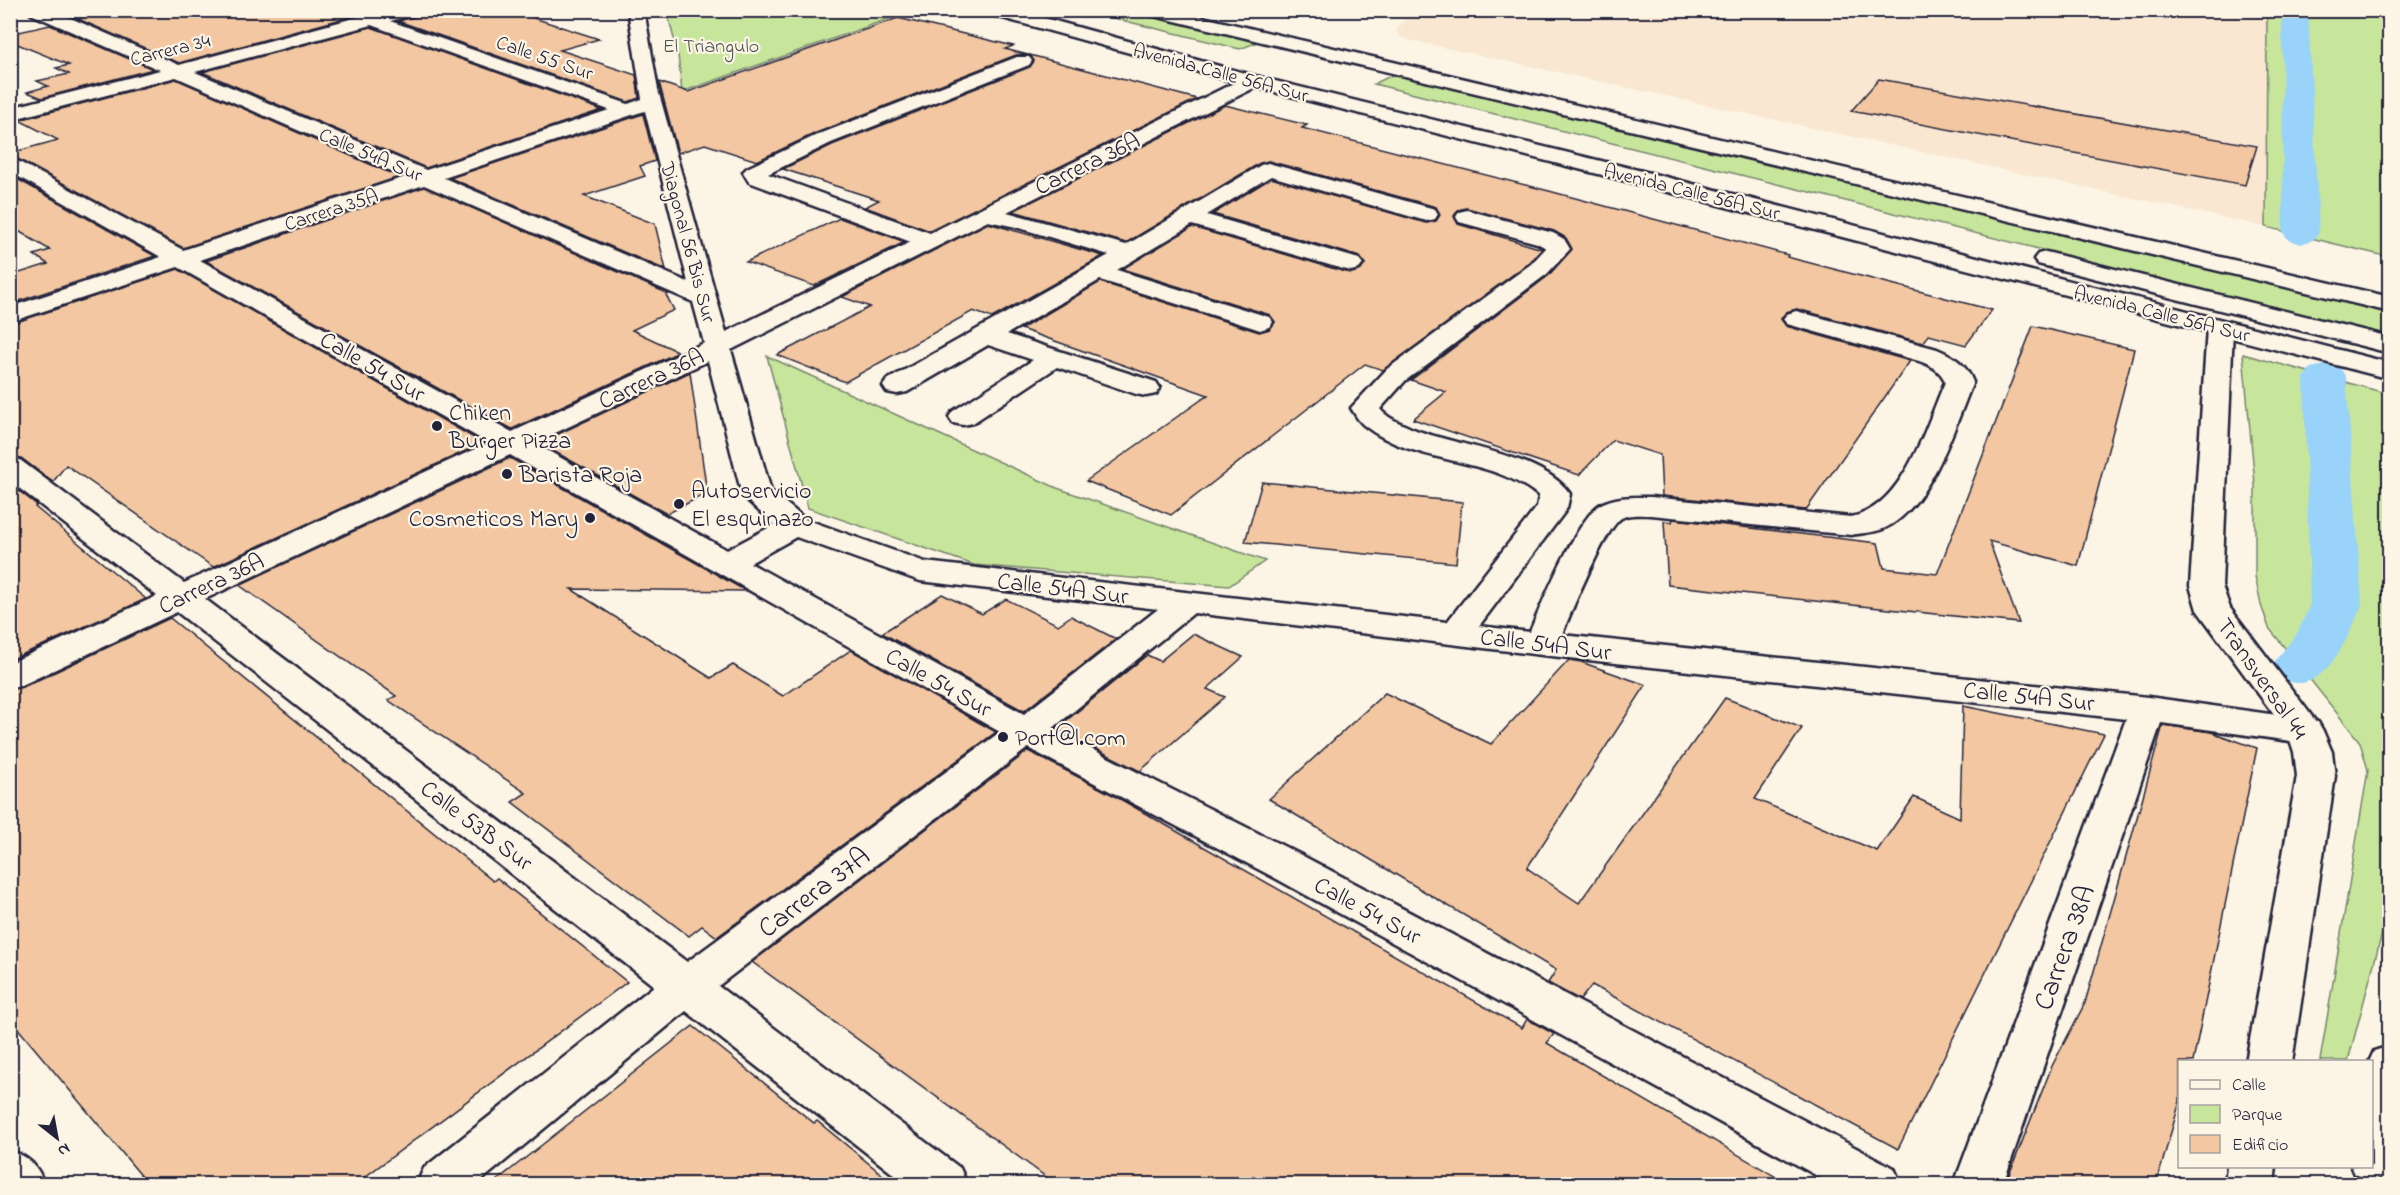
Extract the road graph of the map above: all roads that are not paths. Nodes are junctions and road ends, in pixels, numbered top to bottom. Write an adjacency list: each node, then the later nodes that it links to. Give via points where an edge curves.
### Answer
1 (37, 10): 11 (main road, Calle 54A Sur)
2 (345, 10): 9 (main road, Calle 55 Sur)
3 (411, 10): 9 (main road, Carrera 34)
4 (636, 10): 13 (main road, Diagonal 56 Bis Sur)
5 (994, 10): 12 (main road, Avenida Calle 56A Sur)
6 (1055, 10): 22 (main road, Avenida Calle 56A Sur)
7 (1150, 10): 17 (main road, Avenida Calle 56A Sur)
8 (1216, 10): 14 (main road)
9 (373, 20): 11 (main road, Carrera 34); 15 (main road, Calle 55 Sur)
10 (1023, 61): 28 (main road, via 814,142 754,172 765,180)
11 (177, 71): 16 (main road, Carrera 34); 20 (main road, Calle 54A Sur)
12 (1253, 81): 19 (main road, Avenida Calle 56A Sur); 24 (main road, Carrera 36A)
13 (652, 102): 15 (main road, Carrera 35A); 34 (main road, Diagonal 56 Bis Sur)
14 (1629, 106): 17 (main road); 21 (main road)
15 (627, 110): 20 (main road, Carrera 35A)
16 (10, 114)
17 (1768, 158): 35 (main road, Avenida Calle 56A Sur)
18 (10, 163): 31 (main road, Calle 54 Sur)
19 (1638, 177): 22 (main road); 39 (main road, Avenida Calle 56A Sur)
20 (425, 178): 31 (main road, Carrera 35A); 34 (main road, Calle 54A Sur)
21 (1952, 180)
22 (1790, 196): 23 (main road, Avenida Calle 56A Sur)
23 (1859, 213)
24 (984, 214): 28 (main road, Carrera 36A); 29 (main road)
25 (1426, 214): 26 (main road, via 1268,169)
26 (1190, 217): 29 (main road); 32 (main road)
27 (1467, 218): 54 (main road, via 1545,238 1558,249 1539,269 1396,375 1365,408 1366,414 1388,428 1423,443 1525,472 1555,494 1552,507)
28 (931, 241): 42 (main road, Carrera 36A)
29 (1129, 253): 33 (main road)
30 (2021, 253): 41 (main road, Avenida Calle 56A Sur)
31 (183, 258): 36 (main road, Carrera 35A); 48 (main road, Calle 54 Sur)
32 (1352, 264)
33 (1097, 272): 38 (main road); 40 (main road)
34 (704, 298): 42 (main road, Diagonal 56 Bis Sur)
35 (2390, 305)
36 (10, 315)
37 (1796, 319): 55 (main road, via 1928,355 1957,372 1959,382 1921,471 1906,493 1872,522 1851,526 1651,506 1618,509 1606,515 1591,538 1562,592)
38 (1260, 322)
39 (2220, 328): 44 (main road, Avenida Calle 56A Sur); 58 (main road, Transversal 44, via 2206,586 2214,610)
40 (984, 335): 43 (main road); 45 (main road)
41 (2390, 345)
42 (717, 347): 48 (main road, Carrera 36A); 50 (main road, Diagonal 56 Bis Sur, via 757,495)
43 (1053, 358): 46 (main road); 47 (main road)
44 (2390, 371)
45 (897, 386)
46 (1146, 388)
47 (963, 417)
48 (509, 443): 51 (main road, Calle 54 Sur); 52 (main road, Carrera 36A)
49 (10, 466): 52 (main road, Calle 53B Sur)
50 (794, 526): 51 (main road); 53 (main road, Calle 54A Sur, via 920,571)
51 (728, 563): 59 (main road, Calle 54 Sur)
52 (180, 598): 56 (main road, Carrera 36A); 60 (main road, Calle 53B Sur)
53 (1188, 602): 54 (main road, Calle 54A Sur); 59 (main road, Carrera 37A)
54 (1456, 633): 55 (main road, Calle 54A Sur)
55 (1542, 644): 57 (main road, Calle 54A Sur)
56 (10, 677)
57 (2148, 709): 58 (main road, Calle 54A Sur); 71 (main road, Carrera 38A)
58 (2305, 730): 61 (main road, Transversal 44, via 2316,776)
59 (1026, 731): 60 (main road, Carrera 37A); 70 (main road, Calle 54 Sur, via 1289,867)
60 (686, 986): 68 (main road, Carrera 37A); 69 (main road, Calle 53B Sur)
61 (2269, 1060)
62 (2390, 1065): 63 (main road)
63 (2373, 1154)
64 (2252, 1168): 72 (main road)
65 (2370, 1168): 73 (main road)
66 (10, 1172): 67 (main road)
67 (20, 1185)
68 (441, 1185)
69 (944, 1185)
70 (1877, 1185)
71 (1978, 1185)
72 (2249, 1185)
73 (2367, 1185)

